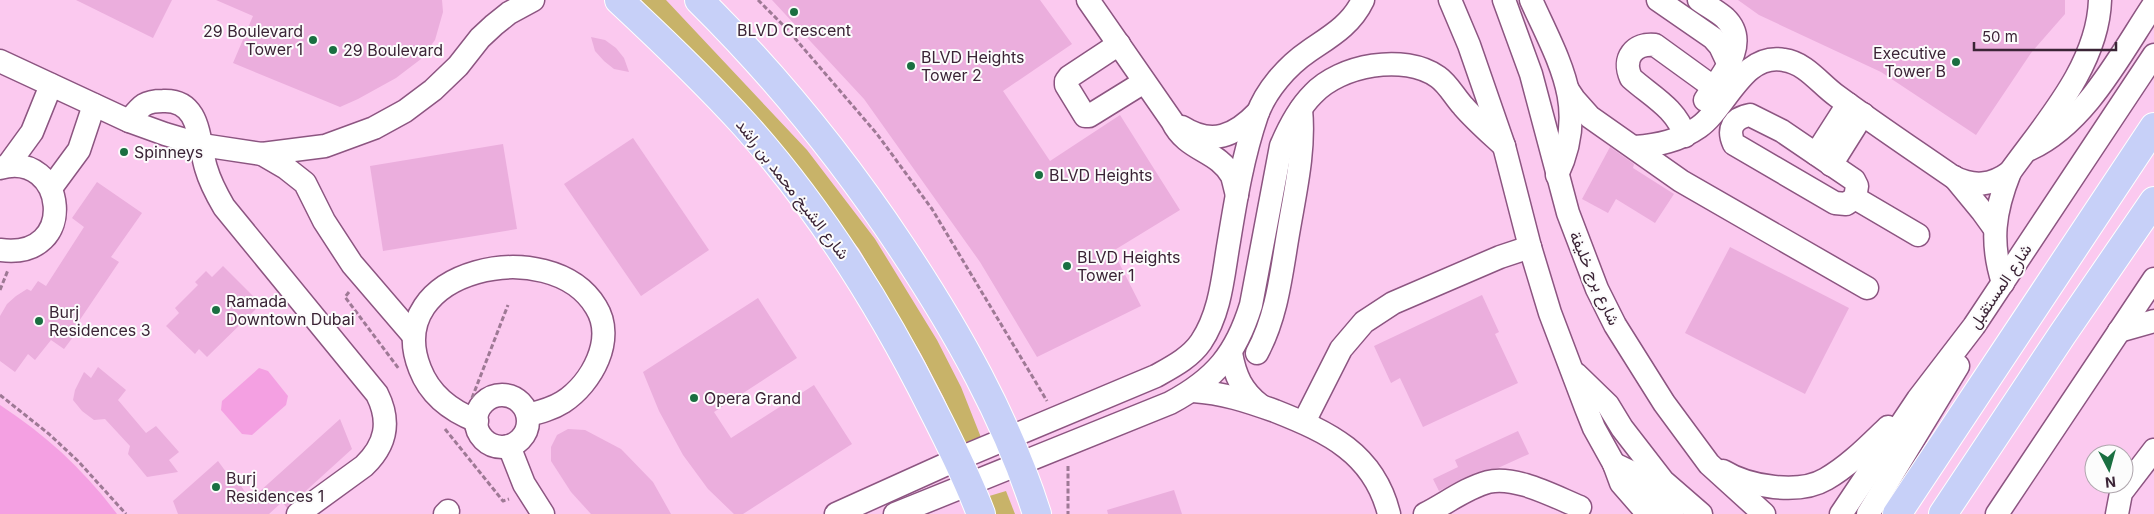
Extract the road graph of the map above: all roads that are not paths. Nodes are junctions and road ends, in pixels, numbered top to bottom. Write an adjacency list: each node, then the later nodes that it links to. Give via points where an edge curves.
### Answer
1 (498, 0): 14 (street)
2 (533, 0): 14 (street, via 509,13)
3 (619, 0): 74 (main road, شارع الشيخ محمد بن راشد, via 745,125 818,215 910,362)
4 (699, 0): 70 (main road, via 800,108 862,190 926,283)
5 (1088, 0): 15 (street)
6 (1363, 0): 26 (street, via 1348,23 1285,72)
7 (1450, 0): 35 (street)
8 (1504, 0): 43 (street, شارع برج خليفة, via 1531,74)
9 (1531, 0): 22 (street)
10 (1658, 0): 18 (street, via 1714,38)
11 (1699, 0): 18 (street, via 1724,17 1731,26 1736,46)
12 (2100, 0): 37 (street, via 2097,25 2082,67)
13 (2154, 4): 37 (street, via 2083,109 2062,129)
14 (480, 38): 34 (street, via 458,66 405,111 374,128)
15 (1118, 44): 19 (street); 19 (street, via 1066,81 1081,111 1089,116)
16 (2154, 55): 55 (street, شارع المستقبل)
17 (0, 61): 20 (street)
18 (1729, 65): 21 (street)
19 (1144, 82): 28 (street)
20 (50, 85): 23 (street); 40 (street, via 32,132)
21 (1713, 87): 31 (street); 31 (street, via 1655,45 1646,44 1631,52 1627,60 1631,78 1673,113)
22 (1568, 90): 32 (street, via 1590,117); 36 (street, via 1572,122)
23 (94, 105): 27 (street); 46 (street, via 79,150)
24 (1300, 108): 35 (street, via 1333,78 1351,70 1398,63 1437,76); 61 (street, via 1300,166 1276,300 1269,327); 62 (street, via 1281,146 1251,305)
25 (1856, 109): 31 (street, via 1797,64 1772,59 1748,70 1713,115); 39 (street); 44 (street)
26 (1258, 112): 28 (street, via 1246,125 1224,136 1199,135); 47 (street)
27 (129, 121): 33 (street); 33 (street, via 145,103 171,100 187,109 198,127)
28 (1172, 121): 47 (street, via 1185,140 1222,163 1233,178)
29 (2154, 127): 93 (main road)
30 (1782, 132): 39 (street); 41 (street, via 1774,132 1763,142 1761,156); 41 (street, via 1750,115 1741,116 1730,128 1734,144)
31 (1685, 136): 32 (street, via 1652,146)
32 (1626, 141): 36 (street, via 1606,134 1585,138); 56 (street, via 1705,197)
33 (202, 145): 38 (street); 79 (street, via 213,188 224,207 383,406 385,432 374,457)
34 (325, 146): 38 (street); 45 (street)
35 (1504, 146): 52 (street)
36 (1567, 150): 43 (street)
37 (2025, 151): 42 (street)
38 (262, 154): 45 (street)
39 (1823, 160): 48 (street, via 1854,180 1857,186)
40 (8, 162): 46 (street, via 33,170)
41 (1765, 163): 48 (street, via 1835,203 1846,204)
42 (2010, 172): 44 (street, via 1988,184 1964,182); 50 (street)
43 (1557, 175): 72 (street, شارع برج خليفة, via 1581,252 1615,325 1660,397)
44 (1953, 176): 50 (street)
45 (305, 183): 60 (street, via 324,221 352,264)
46 (51, 188): 53 (street, via 56,216 41,241 29,249)
47 (1237, 195): 70 (street, via 1220,296 1212,322 1200,344 1181,362 1156,376)
48 (1855, 198): 51 (street)
49 (2154, 201): 94 (main road)
50 (1994, 229): 55 (street)
51 (1918, 235)
52 (1530, 247): 63 (street, via 1550,313); 69 (street, via 1393,302 1364,322 1341,348)
53 (0, 250)
54 (2154, 279): 59 (street)
55 (2002, 284): 58 (street, شارع المستقبل)
56 (1867, 288)
57 (2154, 321): 59 (street)
58 (1974, 326): 65 (street, شارع المستقبل); 92 (street, via 1954,374)
59 (2119, 331): 95 (street)
60 (413, 335): 67 (street, via 422,312 437,291 473,273 505,267 521,268 550,273 574,285 594,302 600,314 604,333 600,352 590,375 574,394 552,408); 68 (street, via 417,361 427,383 444,403)
61 (1257, 353)
62 (1231, 354): 64 (street); 66 (street, via 1240,384)
63 (1574, 372): 76 (street, via 1594,428); 89 (street, via 1608,405 1663,481)
64 (1193, 391): 66 (street, via 1229,395); 75 (street)
65 (1918, 400): 72 (street, via 1848,465 1824,481 1808,485 1775,487 1742,480 1713,464); 91 (street, شارع المستقبل)
66 (1263, 407): 69 (street)
67 (528, 415): 68 (street, via 515,398 500,395 492,397); 71 (street, via 526,432)
68 (471, 419): 71 (street, via 486,442)
69 (1304, 422): 85 (street, via 1350,449 1369,469 1382,492)
70 (1009, 439): 74 (street); 75 (main road)
71 (509, 446): 80 (street, via 524,484)
72 (1701, 453): 90 (street, شارع برج خليفة, via 1719,475)
73 (2152, 453): 96 (street, via 2121,493); 97 (street, via 2134,499)
74 (958, 459): 77 (main road, شارع الشيخ محمد بن راشد); 81 (street)
75 (1020, 464): 77 (street); 84 (main road)
76 (1614, 464): 87 (street, via 1621,483); 88 (street, via 1637,475)
77 (970, 484): 82 (street); 83 (main road, شارع الشيخ محمد بن راشد)
78 (1580, 507): 86 (street, via 1522,484 1499,481 1476,487)
79 (298, 514)
80 (543, 514)
81 (836, 514)
82 (895, 514)
83 (981, 514)
84 (1037, 514)
85 (1389, 514)
86 (1425, 514)
87 (1648, 514)
88 (1673, 514)
89 (1702, 514)
90 (1764, 514)
91 (1841, 514)
92 (1868, 514)
93 (1897, 514)
94 (1943, 514)
95 (1997, 514)
96 (2118, 514)
97 (2133, 514)

